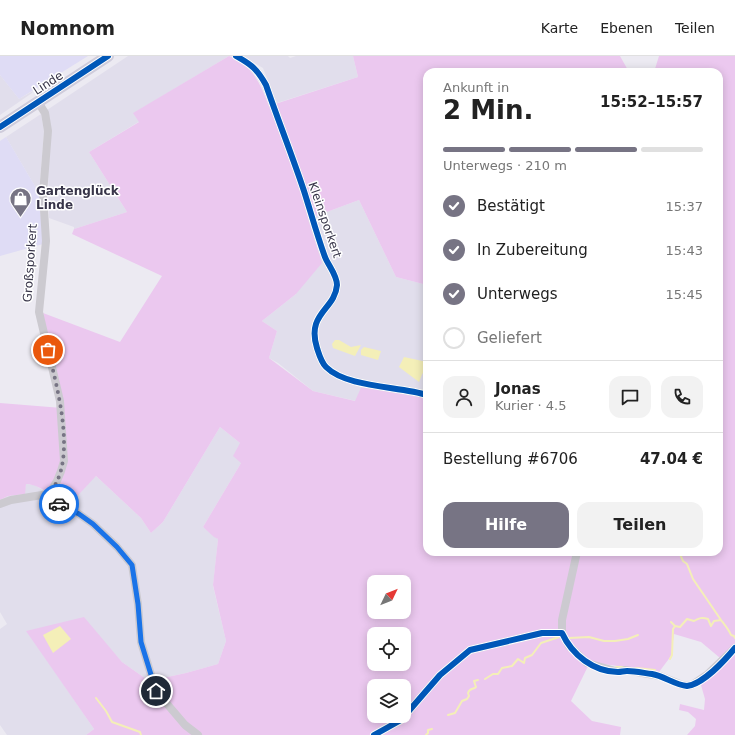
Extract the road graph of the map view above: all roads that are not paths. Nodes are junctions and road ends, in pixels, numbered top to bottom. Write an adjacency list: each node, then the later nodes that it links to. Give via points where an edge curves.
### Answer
1 (108, 56): 3 (main road, Linde)
2 (236, 56): 5 (street, Kleinsporkert, via 258,71 266,85 304,189 325,259 336,278 333,296 315,326 315,341 320,358 335,374 343,377 384,388)
3 (38, 102): 4 (main road, Linde); 6 (street, Großsporkert, via 45,113 48,131 43,194 46,240 39,312 60,401 64,440 62,470)
4 (0, 127)
5 (423, 394)
6 (48, 494): 7 (street); 11 (street, via 93,524 132,565 141,642 148,667 159,695 185,725)
7 (0, 504)
8 (576, 556): 9 (street, via 562,620)
9 (562, 633): 10 (street, via 569,646 595,667 619,672 625,670 652,674 687,686 708,674); 12 (street, via 542,633 470,650 440,676 401,720)
10 (735, 648)
11 (198, 735)
12 (374, 735)

